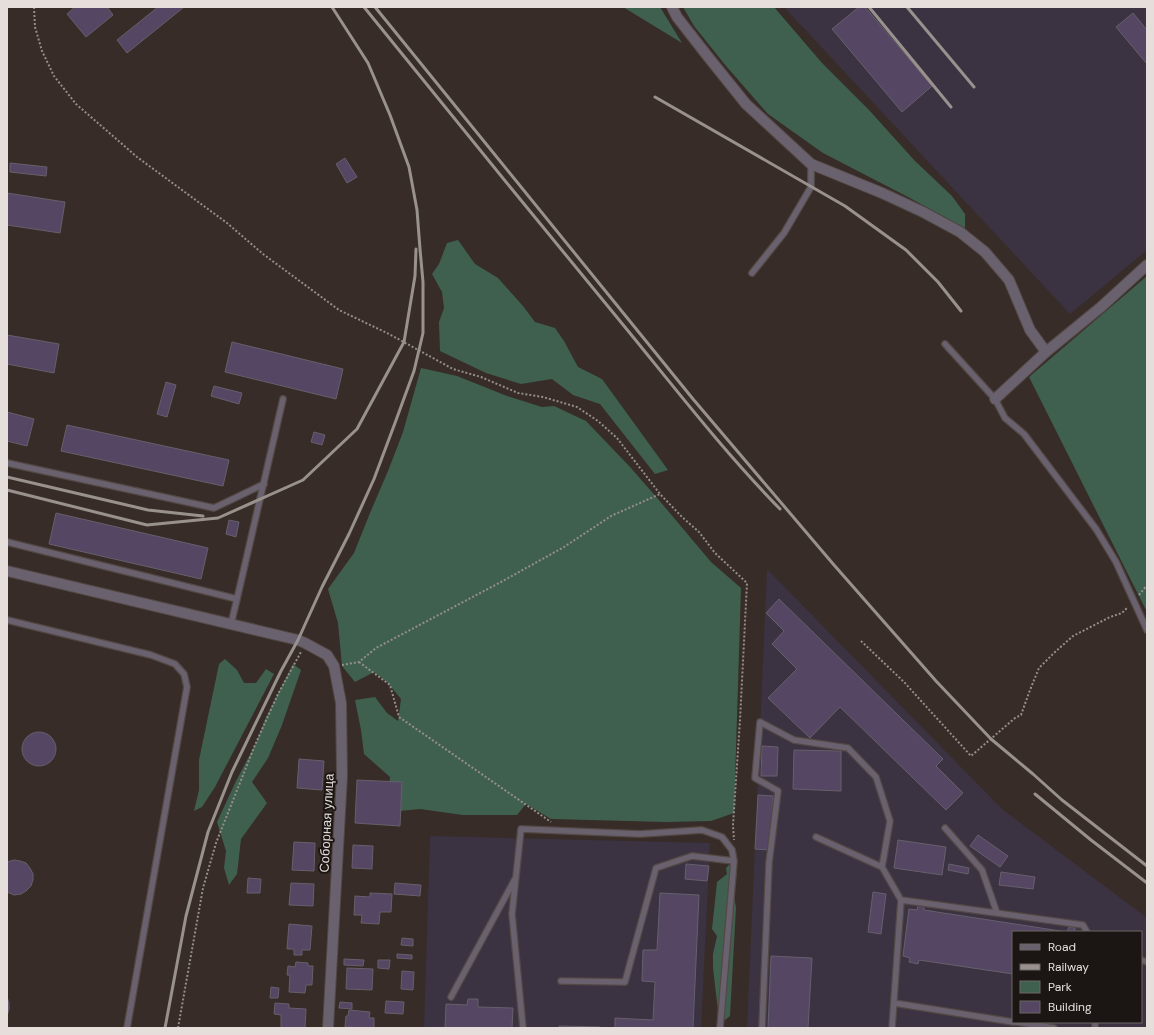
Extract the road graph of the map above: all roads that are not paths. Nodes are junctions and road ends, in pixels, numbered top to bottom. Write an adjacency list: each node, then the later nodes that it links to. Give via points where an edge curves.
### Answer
1 (672, 7): 2 (street, via 746,104)
2 (811, 164): 4 (lane, via 811,187 784,233); 6 (street, via 923,212 960,232 985,252 1009,280 1030,330)
3 (1147, 265): 6 (street)
4 (752, 272)
5 (945, 344): 8 (lane)
6 (1046, 352): 8 (street)
7 (283, 399): 10 (lane)
8 (995, 399): 16 (lane, via 1005,418 1024,434 1096,529 1116,562)
9 (7, 463): 10 (lane, via 214,508)
10 (264, 484): 13 (lane)
11 (7, 542): 13 (lane)
12 (7, 571): 15 (street)
13 (237, 599): 15 (lane)
14 (7, 620): 30 (lane, via 150,655 175,664 184,674 187,687)
15 (232, 624): 31 (street, Соборная улица, via 302,641 327,655 334,666 341,703 342,776)
16 (1147, 630)
17 (945, 828): 23 (lane, via 982,870)
18 (816, 837): 20 (lane)
19 (734, 861): 21 (lane, via 732,850 722,837 702,830 640,834 522,829); 25 (lane, via 692,856 656,868 625,982); 33 (lane)
20 (882, 867): 22 (lane); 34 (lane, via 890,821 876,777 848,748 794,740 760,722 755,778 778,791 769,863)
21 (517, 875): 26 (lane); 32 (lane, via 512,914)
22 (901, 900): 23 (lane); 27 (lane)
23 (996, 913): 24 (lane, via 1083,925)
24 (1086, 931)
25 (561, 981)
26 (451, 997)
27 (894, 1003): 28 (lane); 35 (lane)
28 (1012, 1022)
29 (1021, 1023): 36 (lane)
30 (127, 1028)
31 (328, 1028)
32 (523, 1028)
33 (720, 1028)
34 (762, 1028)
35 (892, 1028)
36 (1054, 1028)

